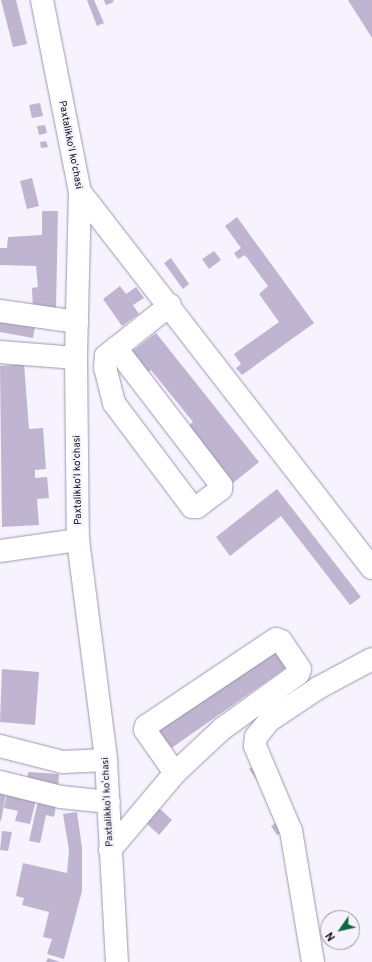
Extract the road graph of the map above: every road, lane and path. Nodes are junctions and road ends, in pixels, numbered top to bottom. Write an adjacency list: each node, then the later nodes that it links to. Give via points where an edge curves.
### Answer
1 (42, 0): 2 (street, Paxtalikkoʻl koʻchasi)
2 (80, 192): 3 (street); 5 (street, Paxtalikkoʻl koʻchasi)
3 (170, 305): 6 (street); 11 (street)
4 (0, 311): 5 (street)
5 (77, 322): 8 (street, Paxtalikkoʻl koʻchasi)
6 (116, 348): 6 (street, via 106,356 105,368 114,402 192,506 197,507 221,489 221,485)
7 (0, 352): 8 (street)
8 (76, 358): 9 (street, Paxtalikkoʻl koʻchasi)
9 (78, 540): 10 (street); 14 (street, Paxtalikkoʻl koʻchasi)
10 (0, 551)
11 (372, 568)
12 (372, 659): 20 (street, via 318,688 276,716 256,737 254,746 291,831)
13 (0, 746): 14 (street, via 63,762)
14 (106, 760): 17 (street, Paxtalikkoʻl koʻchasi)
15 (175, 773): 15 (street, via 222,729 298,674 300,669 281,641 276,638 146,726 145,730); 18 (street)
16 (0, 782): 17 (street, via 61,797)
17 (109, 802): 18 (street, Paxtalikkoʻl koʻchasi)
18 (110, 850): 19 (street, Paxtalikkoʻl koʻchasi)
19 (117, 962)
20 (313, 962)

